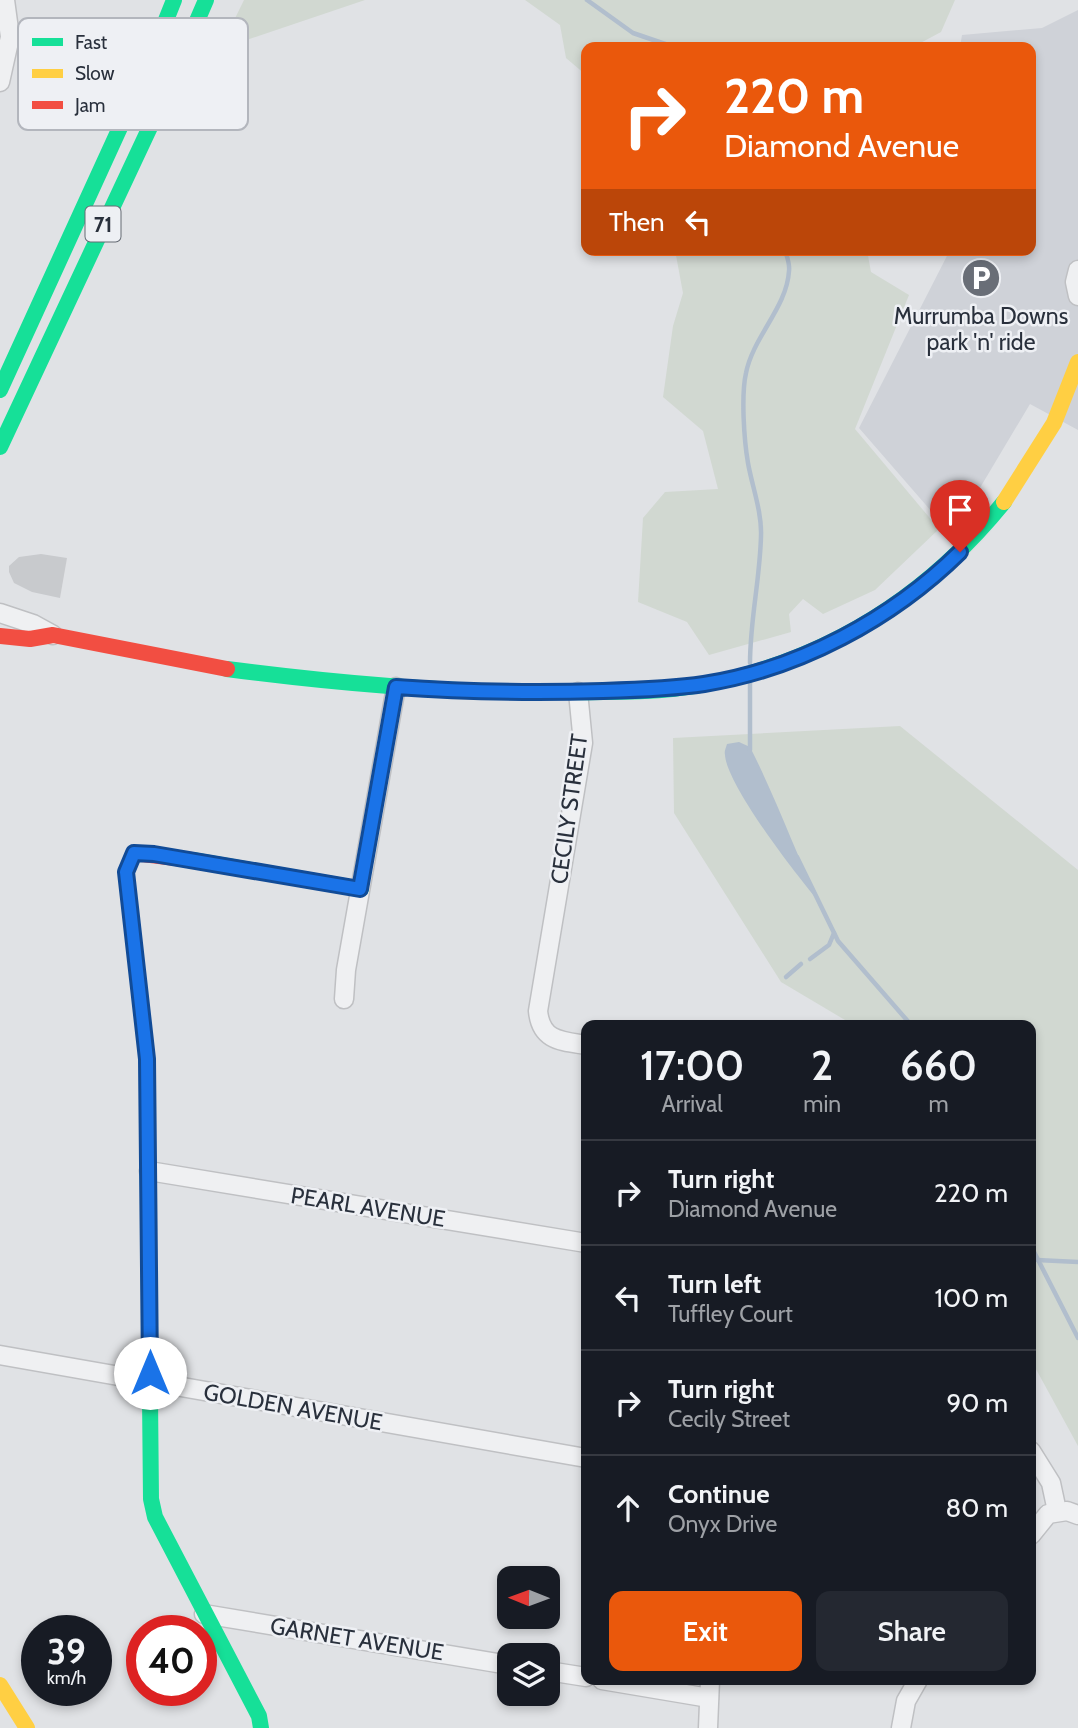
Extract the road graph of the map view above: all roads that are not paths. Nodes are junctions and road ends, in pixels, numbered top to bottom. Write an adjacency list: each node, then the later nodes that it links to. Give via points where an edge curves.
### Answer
1 (5, 0): 6 (street, via 10,37)
2 (174, 0): 4 (main road, 71)
3 (206, 0): 5 (main road, 71)
4 (167, 18)
5 (198, 18)
6 (0, 82)
7 (119, 130): 12 (main road, 71)
8 (148, 130): 13 (main road, 71)
9 (1078, 270): 10 (street)
10 (1078, 296)
11 (1078, 362): 18 (main road, via 1047,435 1009,496 941,571 892,607 809,653 762,670 665,689)
12 (0, 390)
13 (0, 447)
14 (0, 613): 15 (street)
15 (53, 635): 16 (main road, via 30,639); 17 (main road, via 194,664)
16 (0, 636)
17 (396, 687): 18 (main road); 19 (street)
18 (578, 692): 21 (street, CECILY STREET, via 583,743 538,1011 539,1021 551,1037)
19 (360, 889): 20 (street); 22 (main road, via 134,853 126,872 147,1059)
20 (344, 999)
21 (581, 1044)
22 (149, 1171): 23 (street, PEARL AVENUE); 25 (main road)
23 (581, 1242)
24 (0, 1354): 25 (street, GOLDEN AVENUE)
25 (150, 1381): 26 (street, GOLDEN AVENUE); 31 (main road, via 155,1517)
26 (581, 1457)
27 (1036, 1459): 28 (street, via 1051,1483)
28 (1057, 1511): 29 (street); 30 (street, via 1048,1514)
29 (1078, 1515)
30 (1036, 1529)
31 (204, 1614): 32 (street, GARNET AVENUE); 40 (main road, via 259,1716)
32 (497, 1663)
33 (560, 1673): 34 (street)
34 (581, 1676)
35 (0, 1685): 39 (main road)
36 (662, 1685): 38 (street)
37 (915, 1685): 42 (street, via 906,1701)
38 (710, 1689): 41 (street)
39 (27, 1728)
40 (261, 1728)
41 (708, 1728)
42 (901, 1728)

